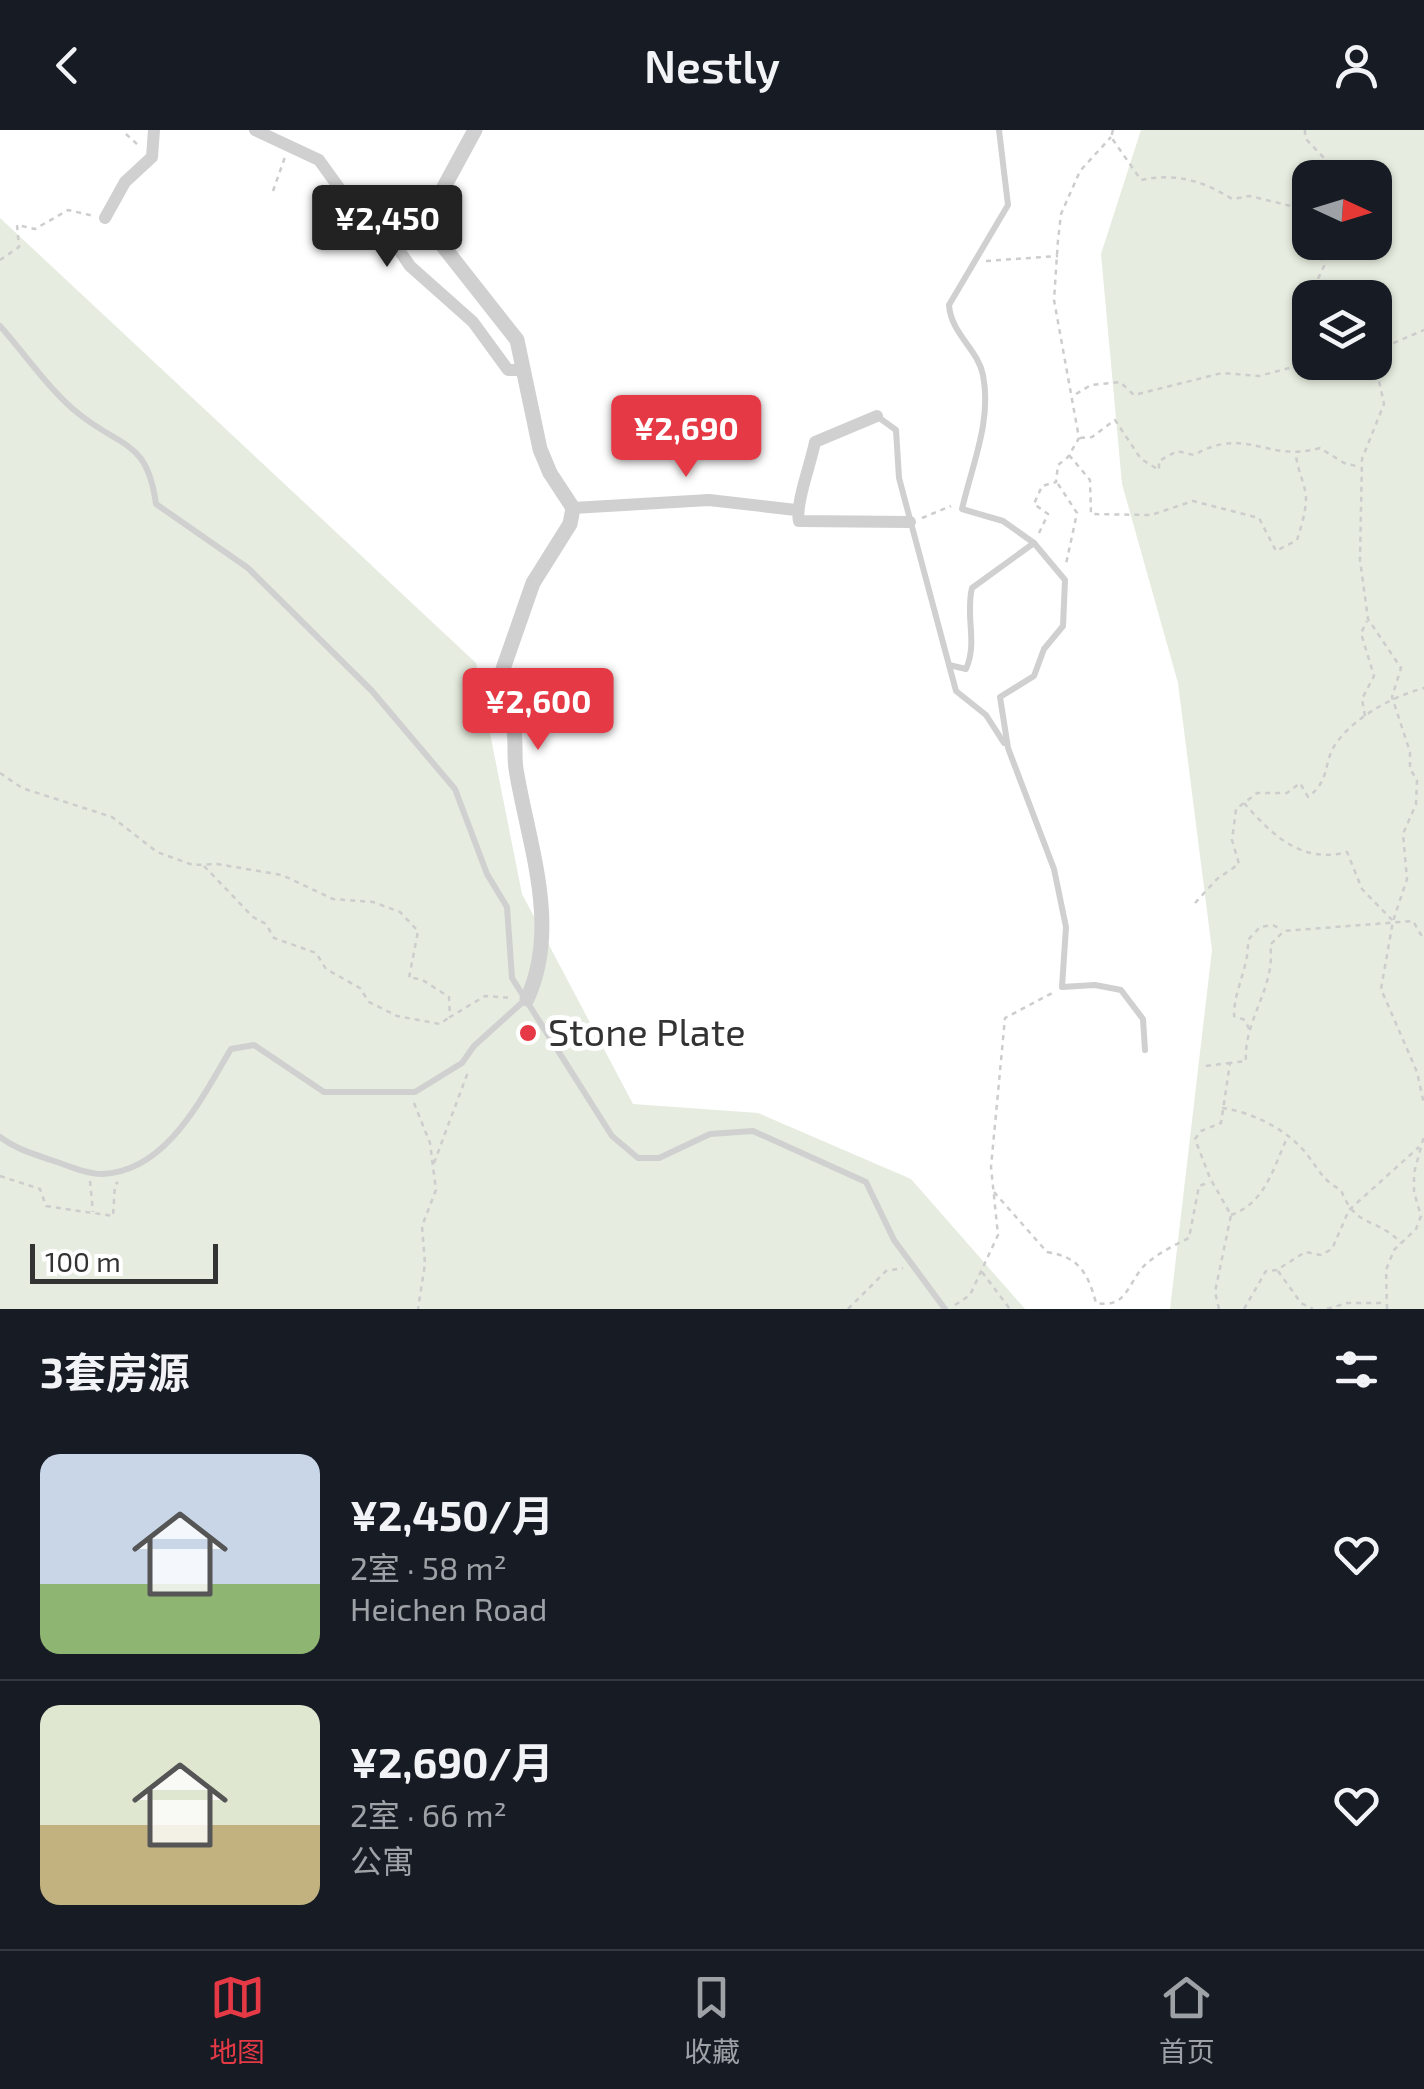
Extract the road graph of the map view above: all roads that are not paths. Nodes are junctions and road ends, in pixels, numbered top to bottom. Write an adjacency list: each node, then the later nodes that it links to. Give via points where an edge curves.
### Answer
1 (154, 130): 5 (street, via 152,157 126,182)
2 (254, 130): 7 (street, via 320,160 342,192 375,215 410,266 472,322 508,370)
3 (475, 130): 7 (street, via 438,207 443,246 503,318)
4 (999, 130): 12 (lane, via 1008,205 949,305 950,323 983,372 983,430 962,509 1003,521)
5 (106, 218)
6 (0, 326): 15 (lane, via 78,413 151,470 156,504 248,568 372,691 456,789 487,874 507,907 512,978)
7 (524, 370): 9 (street, via 540,449)
8 (877, 416): 10 (street, via 814,442); 11 (lane, via 896,430)
9 (573, 508): 10 (street, via 709,500); 15 (street, via 533,582 503,669 540,903 538,975)
10 (796, 510): 11 (street, via 799,522)
11 (910, 522): 13 (lane)
12 (1034, 543): 13 (lane, via 972,588 967,610 974,650 966,669); 14 (lane, via 1065,580 1063,626 1034,676 1000,696)
13 (949, 665): 14 (lane, via 956,691 986,714)
14 (1008, 748): 16 (lane, via 1054,869 1066,927 1062,987 1122,990 1142,1019)
15 (527, 998): 17 (lane, via 462,1063 415,1092 324,1092 254,1045 230,1049 184,1126 136,1168 84,1171); 18 (lane, via 612,1136 638,1158 659,1158 710,1134 752,1132 866,1182 894,1240)
16 (1146, 1050)
17 (0, 1137)
18 (948, 1309)

